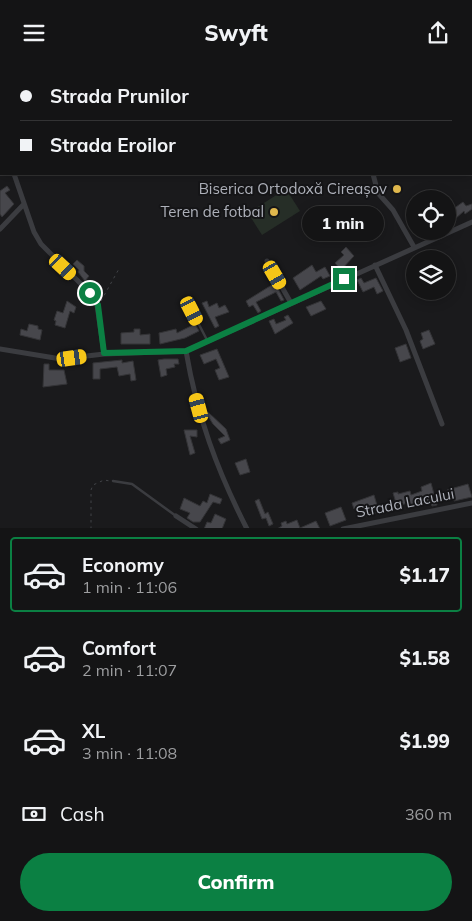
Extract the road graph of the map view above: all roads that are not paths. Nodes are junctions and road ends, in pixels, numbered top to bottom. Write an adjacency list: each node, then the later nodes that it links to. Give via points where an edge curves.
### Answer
1 (14, 175): 3 (street)
2 (373, 175): 6 (street, via 378,193 393,210)
3 (24, 204): 5 (street); 14 (street, via 41,244 98,305)
4 (472, 222): 6 (street)
5 (0, 229)
6 (414, 247): 8 (street)
7 (267, 261): 9 (street)
8 (375, 265): 9 (street); 15 (street, via 406,330)
9 (291, 303): 11 (street)
10 (192, 311): 11 (lane)
11 (208, 342): 13 (street)
12 (0, 349): 14 (street, via 61,359)
13 (186, 351): 14 (street); 20 (street, via 213,457)
14 (104, 353)
15 (442, 424)
16 (113, 481): 18 (lane, via 132,484)
17 (472, 503): 21 (street, Strada Lacului)
18 (176, 516): 19 (street)
19 (188, 527)
20 (247, 528)
21 (348, 528)

